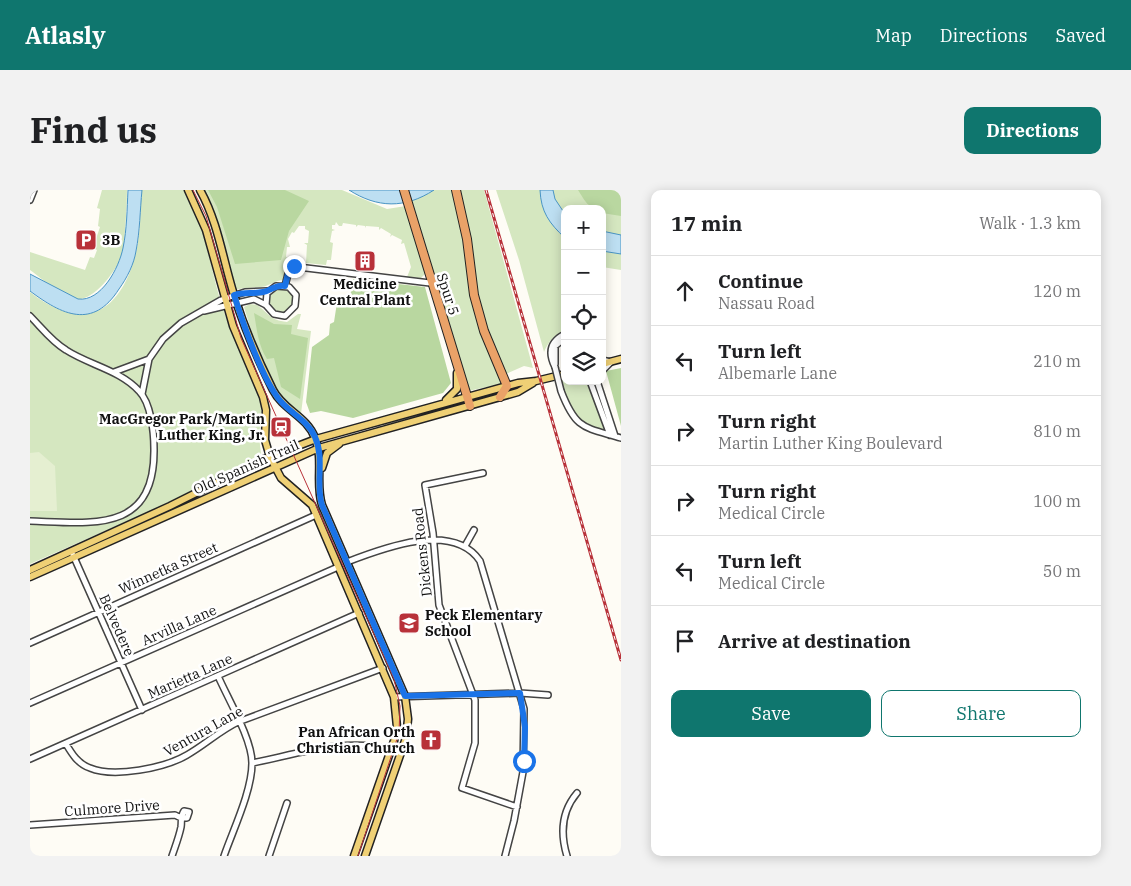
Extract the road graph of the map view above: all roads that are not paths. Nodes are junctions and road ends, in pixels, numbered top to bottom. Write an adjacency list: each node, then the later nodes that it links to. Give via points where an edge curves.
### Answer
1 (34, 190): 6 (street)
2 (188, 190): 11 (main road, via 206,230)
3 (200, 190): 10 (main road, via 212,216)
4 (404, 190): 7 (highway, Spur 5 / Spur 5)
5 (457, 194): 32 (highway, Spur 5 / Spur 5, via 474,295 484,332)
6 (30, 200)
7 (430, 280): 8 (street, via 290,266); 24 (highway, Spur 5 / Spur 5)
8 (285, 286): 9 (street, via 276,286); 13 (street, via 296,295 291,312 277,316)
9 (268, 291): 10 (street); 13 (street)
10 (234, 295): 11 (street); 12 (main road)
11 (224, 298): 14 (main road); 15 (street)
12 (237, 303): 13 (street, via 257,299); 14 (street); 40 (main road, via 276,397 304,421)
13 (266, 305)
14 (226, 307): 15 (street); 43 (main road, via 263,397 265,440)
15 (201, 312): 20 (street, via 172,330)
16 (30, 316): 27 (street, via 67,351)
17 (561, 337): 25 (street, via 554,341 550,350)
18 (562, 340): 25 (street, via 554,351)
19 (621, 359): 22 (main road)
20 (149, 360): 27 (street); 33 (street)
21 (606, 361): 22 (street)
22 (611, 362): 23 (main road); 26 (street)
23 (606, 363)
24 (457, 366): 34 (highway, Spur 5 / Spur 5); 37 (main road, via 458,386 454,395)
25 (555, 367): 38 (street, bridge, via 573,419 583,426)
26 (606, 367)
27 (113, 372): 33 (street)
28 (561, 375): 29 (main road, Old Spanish Trail)
29 (536, 381): 32 (main road, Old Spanish Trail); 35 (main road, Old Spanish Trail, via 518,392)
30 (592, 385): 38 (street)
31 (599, 385): 38 (street)
32 (507, 386): 34 (main road, Old Spanish Trail); 35 (highway)
33 (142, 394): 48 (street, via 153,434 154,459 149,486 140,500 126,513 106,522)
34 (467, 396): 36 (highway, Spur 5 / Spur 5); 37 (main road, Old Spanish Trail)
35 (500, 397): 36 (main road, Old Spanish Trail)
36 (470, 406): 41 (main road, Old Spanish Trail)
37 (427, 407): 40 (main road, Old Spanish Trail)
38 (613, 436): 39 (street)
39 (621, 438)
40 (316, 439): 42 (main road); 43 (main road, Old Spanish Trail)
41 (343, 441): 42 (main road, Old Spanish Trail); 46 (main road, via 327,453)
42 (319, 448): 44 (main road, Old Spanish Trail); 46 (main road)
43 (270, 458): 44 (main road); 52 (main road, Old Spanish Trail)
44 (274, 467): 47 (main road, via 308,500); 53 (main road, Old Spanish Trail)
45 (483, 473): 50 (street, Dickens Road, via 425,485)
46 (319, 486): 54 (main road, via 322,505)
47 (316, 516): 55 (main road); 58 (street, Winnetka Street)
48 (30, 521)
49 (474, 530): 51 (street)
50 (434, 541): 51 (street); 54 (street, via 394,546); 65 (street, Dickens Road, via 439,605)
51 (465, 546): 64 (street, via 477,556 483,568)
52 (71, 550): 53 (street, Belvedere); 56 (main road, Old Spanish Trail)
53 (74, 557): 57 (main road, Old Spanish Trail); 58 (street, Belvedere)
54 (347, 562): 67 (main road)
55 (338, 566): 59 (main road); 61 (street, Arvilla Lane)
56 (30, 570)
57 (30, 577)
58 (98, 612): 60 (street, Winnetka Street); 61 (street, Belvedere)
59 (359, 613): 62 (main road); 63 (street, Marietta Lane)
60 (30, 643)
61 (120, 663): 69 (street, Arvilla Lane); 70 (street, Belvedere)
62 (383, 668): 68 (main road); 71 (street, Ventura Lane)
63 (218, 676): 70 (street, Marietta Lane); 71 (street)
64 (520, 693): 65 (street); 66 (street); 78 (street, via 525,737)
65 (473, 694): 67 (street); 78 (street, Dickens Road, via 476,712 474,743 462,788)
66 (548, 695)
67 (405, 696): 68 (street); 86 (main road, via 406,738)
68 (394, 697): 73 (main road, via 397,727)
69 (30, 703)
70 (142, 710): 72 (street, Marietta Lane)
71 (238, 722): 72 (street, Ventura Lane, via 186,756 143,769 102,771 90,768 76,759); 75 (street, via 248,743)
72 (66, 744): 74 (street, Marietta Lane)
73 (392, 750): 75 (street, via 353,744); 85 (main road)
74 (30, 759)
75 (252, 762): 83 (street, via 249,783)
76 (577, 793): 88 (street, via 567,807 563,822)
77 (287, 803): 84 (street)
78 (517, 807): 87 (street)
79 (189, 812): 80 (street, via 184,811)
80 (181, 818): 81 (street, Culmore Drive, via 175,815); 82 (street)
81 (30, 825)
82 (172, 856)
83 (224, 856)
84 (269, 856)
85 (354, 856)
86 (366, 856)
87 (505, 856)
88 (567, 856)

